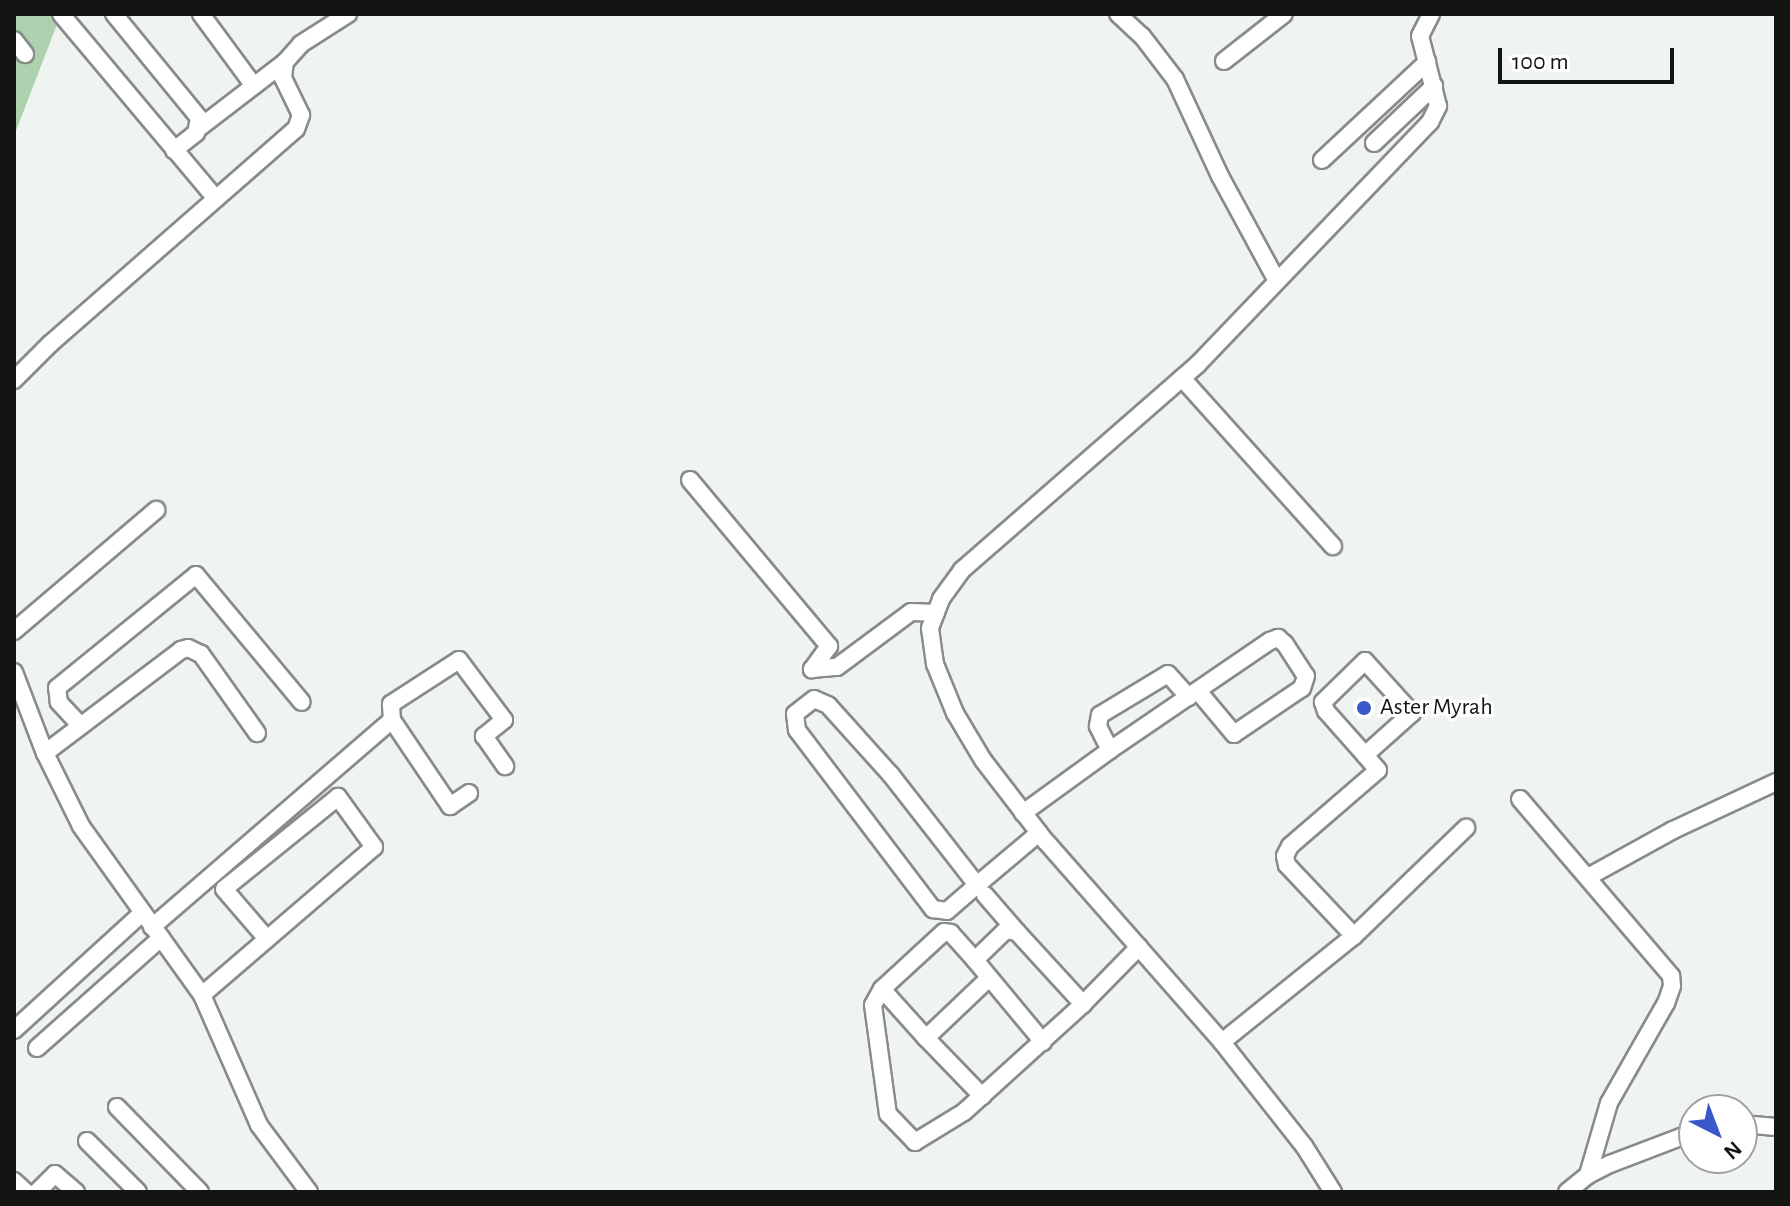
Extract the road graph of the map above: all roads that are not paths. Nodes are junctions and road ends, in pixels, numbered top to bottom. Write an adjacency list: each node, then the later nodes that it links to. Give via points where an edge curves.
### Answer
1 (114, 14): 15 (street, via 199,118)
2 (201, 14): 13 (street)
3 (348, 14): 11 (street, via 301,44)
4 (1118, 14): 20 (street, via 1175,79)
5 (1284, 14): 10 (street)
6 (1431, 14): 12 (street, via 1420,36)
7 (70, 17): 17 (street)
8 (14, 40): 9 (street)
9 (25, 54)
10 (1224, 61)
11 (285, 62): 13 (street); 19 (street, via 283,78 299,107 298,125)
12 (1427, 62): 14 (street); 18 (street)
13 (254, 86): 15 (street)
14 (1434, 86): 16 (street); 20 (street, via 1438,106 1430,122)
15 (199, 128): 17 (street)
16 (1374, 143)
17 (174, 150): 19 (street)
18 (1322, 160)
19 (216, 199): 22 (street)
20 (1276, 279): 21 (street)
21 (1182, 378): 25 (street); 26 (street, via 962,570)
22 (14, 380)
23 (690, 480): 26 (street, via 829,646 812,669 837,667 911,612)
24 (156, 510): 27 (street)
25 (1333, 546)
26 (936, 613): 41 (street, via 930,628 935,664 955,713)
27 (14, 631)
28 (16, 680): 35 (street)
29 (1194, 694): 29 (street, via 1278,638 1306,676 1302,688 1234,734); 34 (street); 34 (street, via 1168,674 1100,715 1098,726)
30 (302, 702): 32 (street, via 196,575 57,688 59,702)
31 (392, 720): 37 (street, via 391,704 459,660 504,720 484,736); 39 (street, via 450,806); 48 (street)
32 (81, 726): 33 (street, via 188,648 201,654); 35 (street)
33 (257, 733)
34 (1110, 750): 41 (street)
35 (45, 753): 46 (street, via 81,826)
36 (1365, 755): 36 (street, via 1412,713 1365,661 1323,702); 49 (street, via 1378,770 1285,856 1287,865)
37 (505, 766)
38 (1776, 782): 44 (street)
39 (469, 793)
40 (1520, 799): 44 (street)
41 (1023, 813): 43 (street)
42 (1466, 828): 49 (street)
43 (1039, 833): 45 (street); 51 (street)
44 (1588, 877): 66 (street, via 1666,966 1672,986 1609,1103)
45 (981, 890): 45 (street, via 828,705 814,699 795,714 797,730 933,909 947,911); 47 (street)
46 (142, 913): 48 (street); 57 (street)
47 (1017, 932): 52 (street, via 1006,930); 56 (street)
48 (156, 933): 55 (street); 61 (street)
49 (1354, 936): 60 (street)
50 (267, 939): 50 (street, via 374,847 338,797 224,889); 55 (street)
51 (1139, 947): 56 (street); 60 (street)
52 (975, 960): 53 (street); 54 (street, via 944,932)
53 (988, 979): 58 (street); 59 (street)
54 (882, 989): 58 (street); 62 (street, via 873,1005 888,1114 915,1142)
55 (202, 995): 73 (street, via 259,1125)
56 (1083, 1004): 59 (street)
57 (14, 1030)
58 (926, 1038): 62 (street)
59 (1043, 1042): 62 (street)
60 (1222, 1042): 74 (street, via 1304,1146)
61 (37, 1048)
62 (982, 1096)
63 (117, 1107): 72 (street)
64 (1678, 1138): 66 (street)
65 (87, 1141): 68 (street)
66 (1588, 1175): 75 (street)
67 (14, 1181): 69 (street)
68 (135, 1191)
69 (26, 1192)
70 (37, 1192): 71 (street, via 55,1174)
71 (76, 1192)
72 (200, 1192)
73 (309, 1192)
74 (1333, 1192)
75 (1567, 1192)

